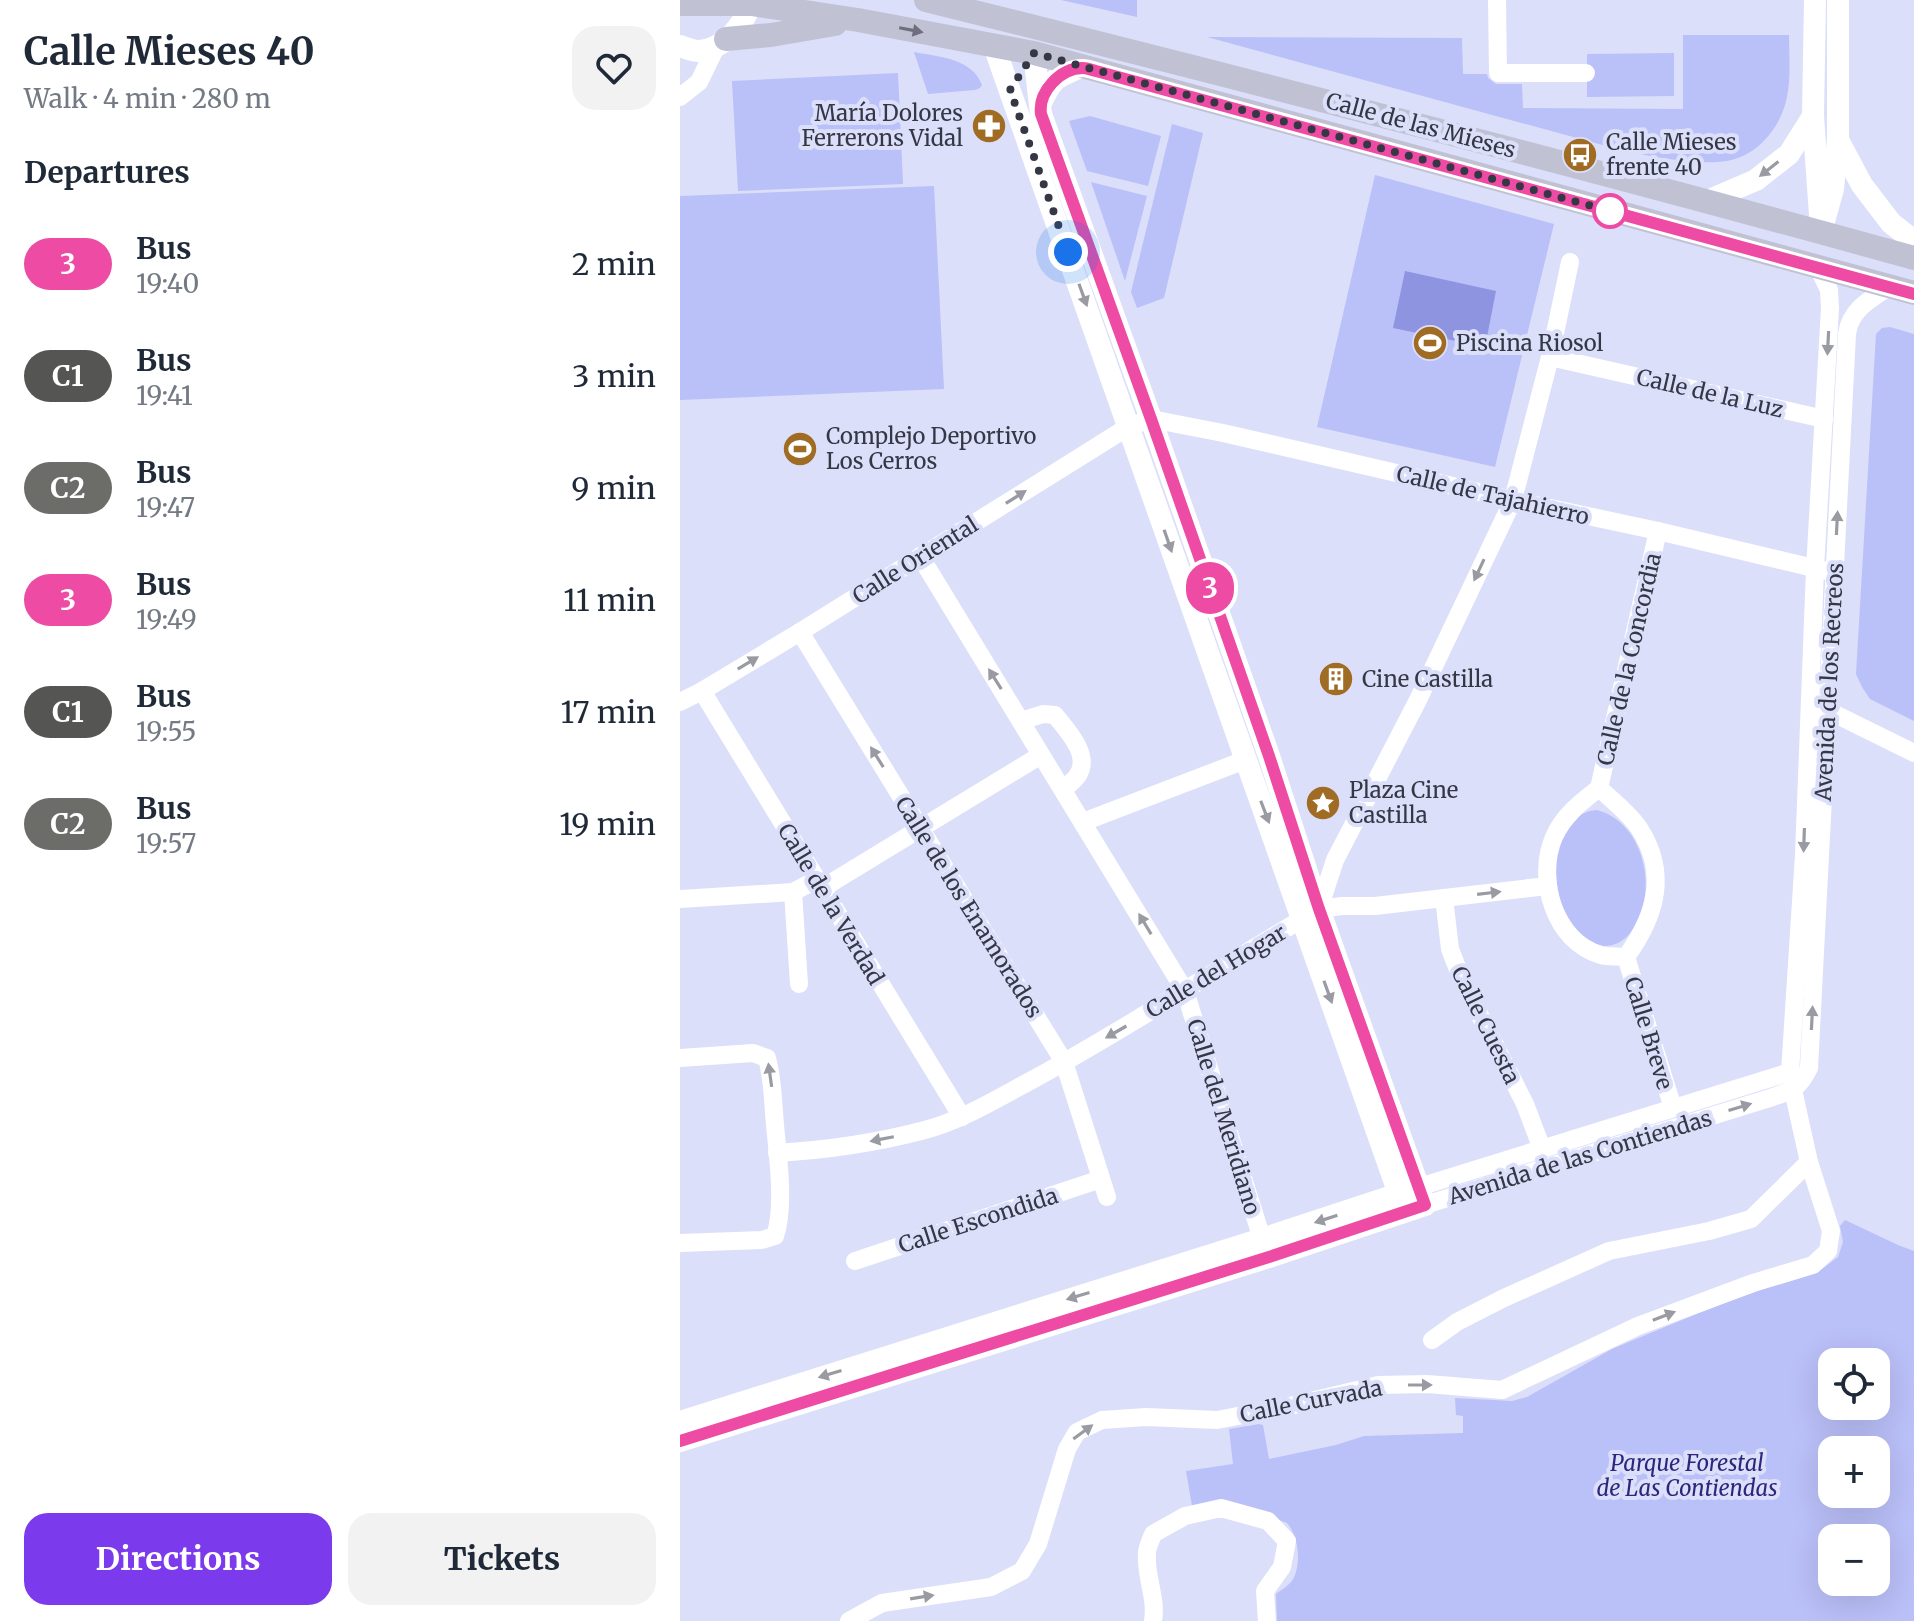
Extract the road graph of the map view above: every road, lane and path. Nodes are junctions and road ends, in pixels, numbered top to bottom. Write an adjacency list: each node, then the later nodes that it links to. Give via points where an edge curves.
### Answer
1 (926, 0): 8 (main road, Calle de las Mieses)
2 (1497, 0): 14 (street, via 1498,73)
3 (1815, 0): 19 (street)
4 (1838, 0): 20 (street)
5 (752, 2): 6 (main road, Calle de las Mieses); 7 (main road, Calle de las Mieses); 9 (street, via 737,30)
6 (680, 4)
7 (858, 20): 9 (main road); 11 (main road, Calle de las Mieses, one-way to 11)
8 (1011, 21): 12 (main road); 16 (main road, Calle de las Mieses)
9 (721, 43): 10 (street, via 696,51); 17 (street, via 699,82)
10 (680, 46)
11 (994, 46): 12 (main road, Calle de las Mieses); 15 (street)
12 (1034, 53): 13 (main road, Calle de las Mieses); 15 (street); 16 (main road, via 1068,41 1182,73); 18 (street)
13 (1081, 67): 18 (street, via 1050,85); 21 (main road, Calle de las Mieses)
14 (1586, 73)
15 (1010, 90): 33 (street, one-way to 33)
16 (1296, 93): 22 (main road, Calle de las Mieses)
17 (680, 97)
18 (1040, 105): 31 (street)
19 (1813, 116): 22 (street, one-way to 22, via 1789,154 1756,180); 23 (street)
20 (1838, 140): 23 (street); 24 (street, via 1862,185 1891,223)
21 (1452, 168): 23 (main road, via 1482,164 1791,245 1807,246); 27 (main road, Calle de las Mieses)
22 (1707, 201): 23 (main road, Calle de las Mieses)
23 (1821, 232): 25 (main road, Calle de las Mieses); 28 (main road)
24 (1914, 241)
25 (1914, 258)
26 (1570, 262): 30 (street)
27 (1818, 267): 28 (main road, Calle de las Mieses); 32 (street, Avenida de los Recreos, one-way to 32, via 1829,290 1830,308)
28 (1889, 287): 29 (main road, Calle de las Mieses); 38 (street, Avenida de los Recreos, one-way to 28, via 1848,323 1860,307)
29 (1914, 293)
30 (1550, 357): 32 (street, Calle de la Luz); 34 (street)
31 (1151, 419): 33 (street, Calle Oriental); 34 (street, Calle de Tajahierro); 52 (street)
32 (1824, 419): 37 (street, Avenida de los Recreos)
33 (1128, 427): 36 (street, Calle Oriental, one-way to 33); 47 (street, one-way to 47)
34 (1513, 500): 35 (street, Calle de Tajahierro); 53 (street, one-way to 53)
35 (1658, 531): 37 (street, Calle de Tajahierro); 48 (street, Calle de la Concordia)
36 (920, 556): 39 (street, Calle Oriental); 44 (street, Calle del Meridiano, one-way to 36)
37 (1815, 569): 38 (street, Calle de Tajahierro); 42 (street, Avenida de los Recreos)
38 (1835, 573): 43 (street, Avenida de los Recreos)
39 (800, 632): 40 (street, Calle Oriental, one-way to 39); 51 (street, Calle de los Enamorados, one-way to 39)
40 (702, 691): 41 (street, Calle Oriental); 54 (street, Calle de la Verdad)
41 (680, 702)
42 (1810, 706): 43 (street); 67 (street, Avenida de los Recreos, one-way to 67)
43 (1828, 712): 45 (street); 67 (street, Avenida de los Recreos, one-way to 43, via 1804,1080 1809,1068)
44 (1021, 721): 46 (street, Calle del Meridiano); 49 (street, via 1055,715 1072,736 1082,757 1080,774)
45 (1914, 753)
46 (1041, 755): 49 (street, Calle del Meridiano); 51 (street)
47 (1245, 760): 50 (street); 60 (street, one-way to 60)
48 (1599, 788): 55 (street, via 1564,819 1553,838); 62 (street, via 1639,828 1655,873 1650,917)
49 (1063, 790): 50 (street, Calle del Meridiano)
50 (1083, 822): 64 (street, Calle del Meridiano, one-way to 50)
51 (921, 829): 54 (street); 66 (street, Calle de los Enamorados)
52 (1303, 859): 53 (street); 60 (street)
53 (1335, 860): 59 (street, via 1336,892); 60 (street)
54 (819, 884): 56 (street); 69 (street, Calle de la Verdad)
55 (1547, 886): 57 (street, one-way to 55); 62 (street, via 1554,910 1573,938 1601,955)
56 (793, 892): 58 (street); 63 (street)
57 (1444, 898): 59 (street); 70 (street, Calle Cuesta, via 1450,949 1462,980)
58 (680, 899)
59 (1349, 906): 60 (street); 61 (street)
60 (1311, 914): 61 (street); 64 (street, Calle del Hogar); 74 (street, one-way to 74)
61 (1330, 938): 74 (street)
62 (1626, 957): 68 (street, Calle Breve)
63 (799, 984)
64 (1185, 991): 66 (street, Calle del Hogar, one-way to 66); 75 (street, Calle del Meridiano)
65 (680, 1058): 71 (street, one-way to 65, via 767,1058 753,1053)
66 (1064, 1062): 69 (street, Calle del Hogar); 73 (street, Calle de los Enamorados)
67 (1792, 1081): 68 (street, Avenida de las Contiendas); 72 (street, Calle Curvada); 74 (street, Avenida de las Contiendas, one-way to 67)
68 (1673, 1108): 70 (street, Avenida de las Contiendas)
69 (962, 1117): 71 (street, Calle del Hogar, one-way to 71, via 892,1137)
70 (1542, 1149): 74 (street, Avenida de las Contiendas)
71 (777, 1153): 76 (street, via 780,1222 775,1236)
72 (1809, 1162): 78 (street, via 1751,1219 1609,1251 1455,1322); 81 (street, Calle Curvada, one-way to 72, via 882,1603 991,1587 1022,1571 1038,1544 1067,1449 1077,1432 1102,1420 1217,1420 1378,1385 1502,1390 1638,1326 1813,1265 1828,1251 1831,1231)
73 (1104, 1188): 77 (street, Calle Escondida)
74 (1412, 1199): 75 (street, Avenida de las Contiendas, one-way to 75); 80 (street, Avenida de las Contiendas, via 1269,1257)
75 (1262, 1239): 79 (street, Avenida de las Contiendas, one-way to 79)
76 (680, 1243)
77 (855, 1261)
78 (1432, 1340)
79 (680, 1422)
80 (680, 1441)
81 (849, 1621)
82 (1153, 1621): 83 (street, via 1156,1608 1146,1552 1153,1534 1185,1516 1221,1508 1268,1521 1287,1541 1282,1567 1265,1591)
83 (1267, 1621)

